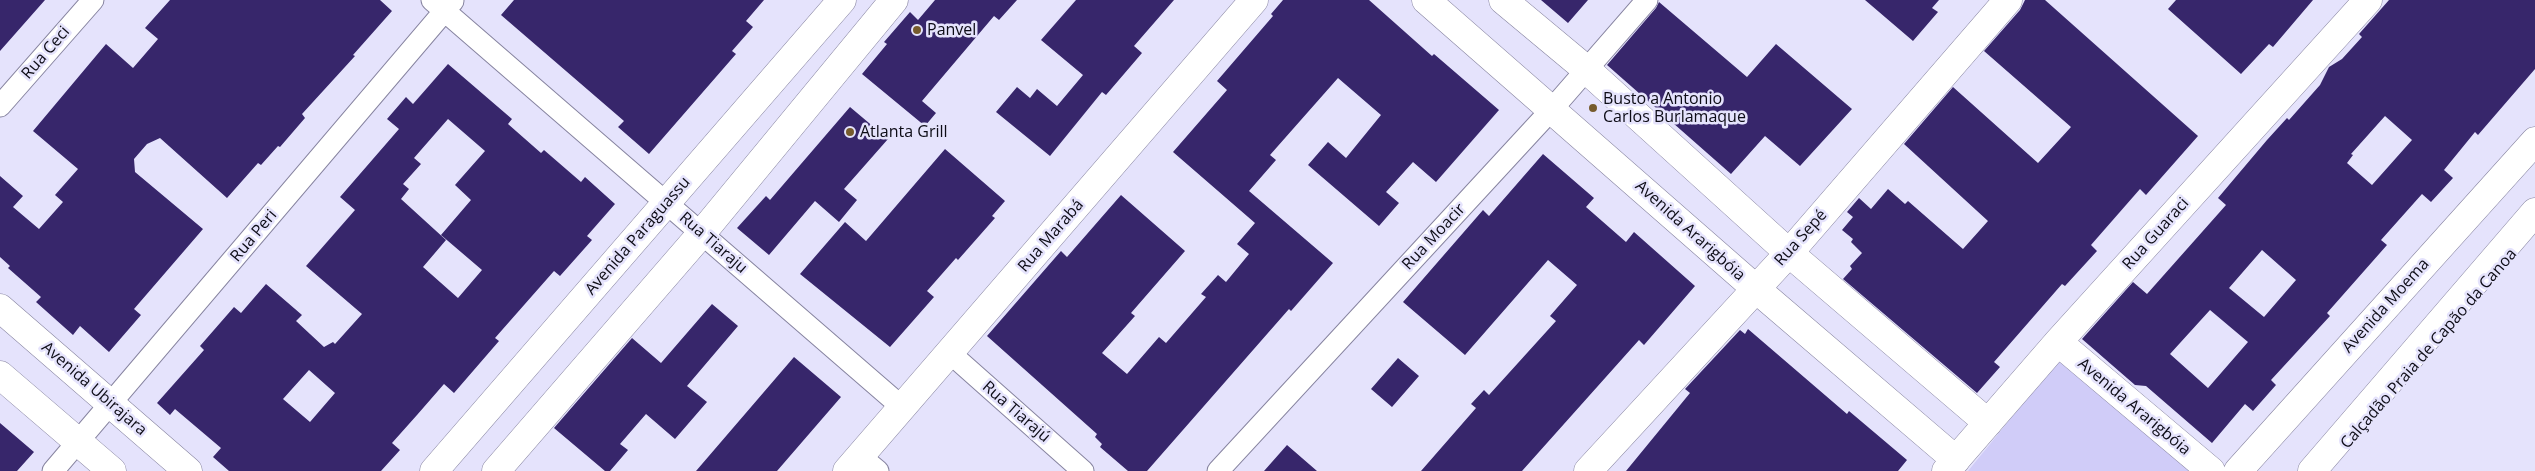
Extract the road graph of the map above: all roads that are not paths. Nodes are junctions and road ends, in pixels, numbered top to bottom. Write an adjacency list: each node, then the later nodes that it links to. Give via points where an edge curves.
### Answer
1 (93, 0): 12 (street, Rua Ceci)
2 (842, 0): 15 (street, Avenida Paraguassu)
3 (894, 0): 18 (street)
4 (1254, 0): 23 (street, Rua Marabá)
5 (1426, 0): 13 (street, Avenida Ararigbóia)
6 (1503, 0): 11 (street)
7 (1647, 0): 11 (street, Rua Moacir)
8 (2008, 0): 19 (street, Rua Sepé)
9 (2368, 0): 22 (street, Rua Guaraci)
10 (444, 4): 15 (street, Rua Tiaraju); 25 (street, Rua Peri)
11 (1587, 70): 13 (street, Rua Moacir); 19 (street)
12 (0, 106)
13 (1553, 108): 20 (street, Avenida Ararigbóia); 37 (street, Rua Moacir)
14 (2535, 141): 40 (street, Avenida Moema)
15 (666, 203): 18 (street, Rua Tiaraju); 34 (street, Avenida Paraguassu)
16 (2535, 212): 41 (street)
17 (2535, 228): 42 (street, Calçadão Praia de Capão da Canoa)
18 (702, 234): 26 (street, Rua Tiaraju); 35 (street)
19 (1789, 253): 20 (street, Rua Sepé); 27 (street)
20 (1755, 288): 29 (street, Avenida Ararigbóia); 38 (street, Rua Sepé)
21 (0, 308): 25 (street, Avenida Ubirajara)
22 (2058, 342): 27 (street, Rua Guaraci); 39 (street, Avenida Ararigbóia)
23 (950, 353): 26 (street, Rua Marabá); 36 (street, Rua Tiarajú)
24 (0, 375): 28 (street)
25 (111, 404): 28 (street, Rua Peri); 33 (street, Avenida Ubirajara)
26 (903, 408): 30 (street, Rua Marabá)
27 (1988, 423): 29 (street, Rua Guaraci)
28 (78, 442): 31 (street, Rua Peri); 32 (street)
29 (1951, 465)
30 (862, 466)
31 (53, 471)
32 (112, 471)
33 (188, 471)
34 (434, 471)
35 (496, 471)
36 (1083, 471)
37 (1218, 471)
38 (1588, 471)
39 (2211, 471)
40 (2238, 471)
41 (2312, 471)
42 (2324, 471)

